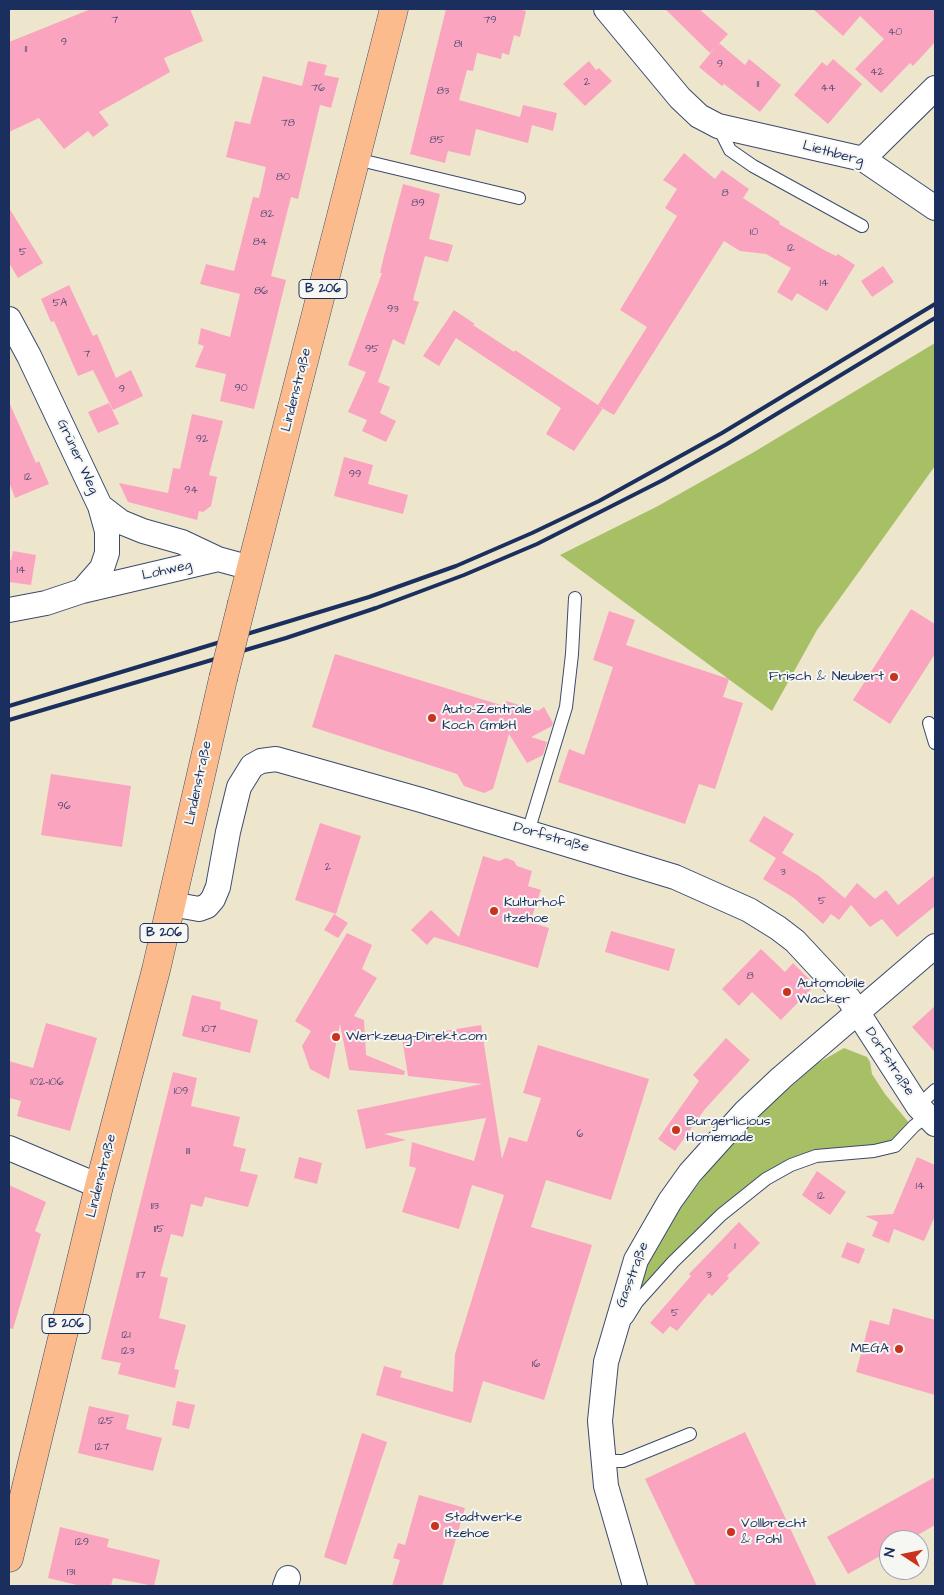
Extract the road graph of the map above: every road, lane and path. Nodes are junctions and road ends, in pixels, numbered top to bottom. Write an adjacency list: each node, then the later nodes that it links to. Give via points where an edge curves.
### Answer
1 (394, 9): 5 (main road, Lindenstraße / B 206)
2 (606, 9): 4 (street, Liethberg, via 680,98 699,116)
3 (935, 88): 6 (street)
4 (718, 126): 6 (street, Liethberg); 9 (lane, via 730,150 753,166)
5 (356, 159): 7 (lane); 13 (main road, Lindenstraße / B 206)
6 (863, 159): 8 (street, Liethberg)
7 (519, 198)
8 (935, 208)
9 (862, 226)
10 (9, 319): 11 (street, Grüner Weg)
11 (100, 506): 12 (street, Grüner Weg, via 122,522 182,542); 14 (street, via 107,531 107,553 102,568)
12 (218, 559): 13 (street, Lohweg); 14 (street, Lohweg)
13 (251, 568): 20 (main road, Lindenstraße / B 206, bridge)
14 (82, 591): 16 (street, Lohweg, via 46,603)
15 (576, 598): 19 (lane, via 566,707)
16 (9, 610)
17 (929, 723): 18 (lane)
18 (935, 743)
19 (528, 832): 20 (street, Dorfstraße, via 276,760 261,761 252,766 239,786 213,899 199,909); 22 (street, Dorfstraße, via 675,877 749,910 795,940)
20 (172, 904): 26 (main road, Lindenstraße / B 206)
21 (935, 946): 22 (street, Gasstraße)
22 (858, 1012): 24 (street, Dorfstraße); 27 (street, Gasstraße, via 746,1112 690,1173 636,1260)
23 (935, 1090): 24 (lane)
24 (927, 1115): 27 (lane, via 895,1146 816,1156 790,1165 766,1179 721,1215 673,1262 637,1302)
25 (9, 1148): 26 (street)
26 (99, 1186): 30 (main road, Lindenstraße / B 206)
27 (612, 1341): 29 (street, Gasstraße, via 600,1405)
28 (690, 1434): 29 (lane, via 623,1461)
29 (602, 1461): 31 (street, Gasstraße, via 606,1486)
30 (9, 1558)
31 (635, 1586)

